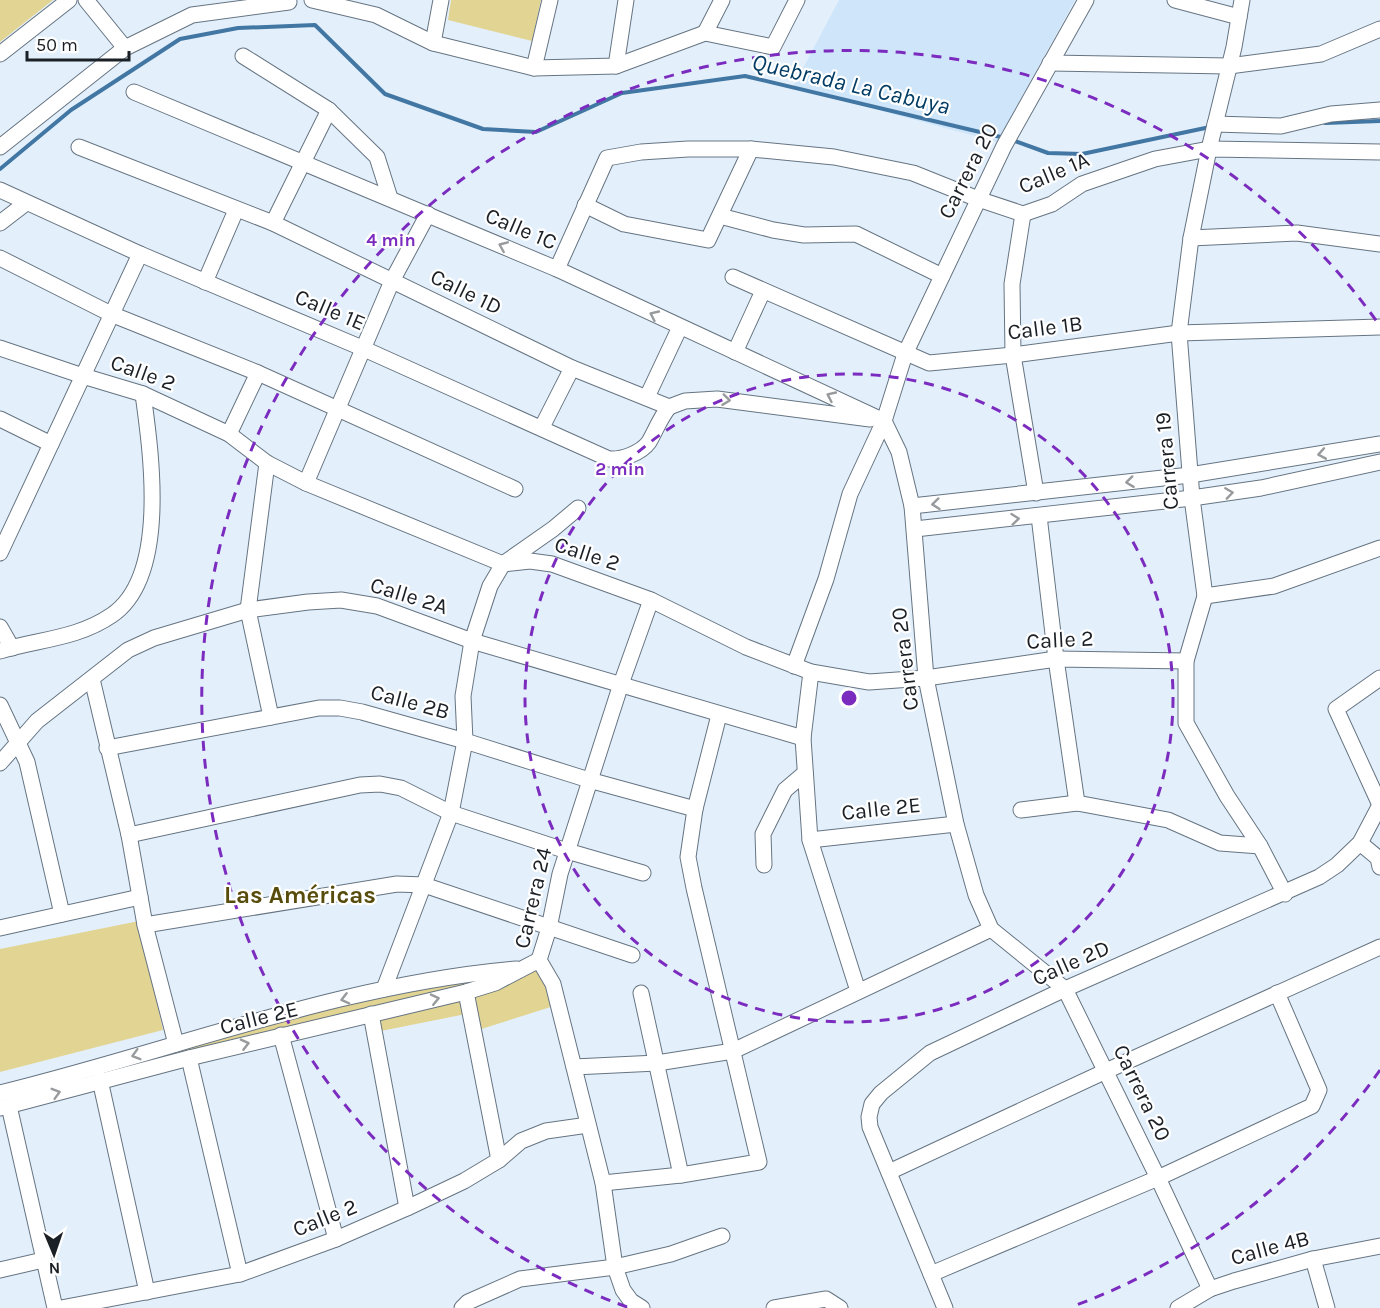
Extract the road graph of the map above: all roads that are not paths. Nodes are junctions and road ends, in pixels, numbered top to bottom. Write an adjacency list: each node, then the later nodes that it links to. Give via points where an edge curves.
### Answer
1 (69, 0): 19 (street)
2 (86, 0): 18 (street)
3 (312, 0): 13 (street)
4 (441, 0): 17 (street)
5 (550, 0): 24 (street)
6 (626, 0): 22 (street)
7 (722, 0): 16 (street)
8 (797, 0): 16 (street, via 772,47)
9 (1086, 0): 21 (street, Carrera 20)
10 (1175, 0): 14 (street)
11 (1242, 0): 14 (street, Carrera 19)
12 (289, 2): 18 (street, via 192,15)
13 (377, 7): 17 (street)
14 (1239, 17): 23 (street, Carrera 19)
15 (1380, 29): 23 (street, via 1321,54)
16 (705, 33): 22 (street)
17 (433, 43): 24 (street)
18 (124, 48): 29 (street)
19 (0, 54)
20 (243, 56): 26 (street)
21 (1050, 63): 23 (street); 36 (street, Carrera 20)
22 (616, 66): 24 (street)
23 (1229, 66): 28 (street, Carrera 19)
24 (534, 68)
25 (134, 92): 33 (street, Calle 1C)
26 (329, 110): 33 (street); 35 (street, via 377,157)
27 (1380, 110): 28 (street, via 1331,114 1281,126)
28 (1213, 131): 32 (street, Calle 1A); 41 (street, Calle 1A, via 1155,159 1082,184 1052,204); 45 (street, Carrera 19)
29 (0, 147)
30 (79, 147): 39 (street, Calle 1D)
31 (751, 150): 36 (street, Calle 1A, via 834,157 913,173); 38 (street, Calle 1A, via 688,148 607,158); 42 (street)
32 (1380, 152)
33 (303, 162): 35 (street, Calle 1C); 44 (street)
34 (0, 190): 37 (street, Calle 1E)
35 (390, 198): 40 (street, Calle 1C)
36 (978, 199): 41 (street, Calle 1A); 50 (street, Carrera 20)
37 (26, 203): 43 (street); 47 (street, Calle 1E)
38 (585, 205): 42 (street, via 624,224 708,240); 49 (street)
39 (236, 210): 44 (street, Calle 1D); 53 (street)
40 (428, 214): 49 (street, Calle 1C, one-way to 40); 52 (street)
41 (1023, 214): 63 (street, via 1012,284)
42 (720, 216): 50 (street, via 804,235 856,234)
43 (0, 223)
44 (273, 223): 52 (street, Calle 1D)
45 (1191, 238): 46 (street, via 1297,233); 58 (street, Carrera 19)
46 (1380, 244)
47 (140, 254): 53 (street, Calle 1E); 55 (street)
48 (0, 258): 55 (street)
49 (556, 268): 56 (street, Calle 1C, one-way to 49)
50 (942, 276): 62 (street, Carrera 20)
51 (733, 277): 54 (street, Calle 1B)
52 (392, 281): 60 (street); 64 (street, Calle 1D)
53 (206, 282): 60 (street, Calle 1E)
54 (763, 291): 61 (street); 62 (street, Calle 1B)
55 (111, 314): 65 (street); 66 (street)
56 (680, 327): 61 (street, Calle 1C); 68 (street)
57 (1380, 327): 58 (street, Calle 1B)
58 (1179, 333): 63 (street, Calle 1B); 79 (street, Carrera 19)
59 (0, 348): 66 (street, Calle 2)
60 (362, 348): 70 (street); 73 (street, Calle 1E)
61 (735, 352): 72 (street, Calle 1C, one-way to 61)
62 (905, 354): 63 (street, Calle 1B, via 929,363); 72 (street, Carrera 20)
63 (1013, 355): 82 (street)
64 (572, 368): 68 (street, Calle 1D); 73 (street)
65 (258, 373): 70 (street); 74 (street)
66 (83, 376): 67 (street, Calle 2); 75 (street)
67 (143, 394): 74 (street, Calle 2); 96 (street, via 152,461 151,520 145,563 132,595 113,615 71,635)
68 (647, 397): 69 (street, Calle 1D)
69 (669, 407): 72 (street, one-way to 72, via 685,401 717,399); 73 (street, Calle 1E, via 647,444 617,460)
70 (338, 408): 80 (street); 81 (street)
71 (0, 420): 75 (street)
72 (884, 421): 84 (street, Carrera 20, via 899,452); 99 (street, via 850,494 826,579)
73 (542, 428)
74 (229, 434): 78 (street, Calle 2)
75 (51, 444): 89 (street)
76 (1380, 444): 79 (street, one-way to 79)
77 (1380, 462): 83 (street, one-way to 77, via 1261,488)
78 (267, 463): 80 (street, Calle 2); 93 (street)
79 (1190, 476): 82 (street, one-way to 82); 83 (street, Carrera 19)
80 (306, 483): 90 (street, Calle 2)
81 (515, 489)
82 (1036, 493): 84 (street, one-way to 84)
83 (1192, 498): 86 (street); 91 (street, Carrera 19)
84 (912, 506): 87 (street, Carrera 20)
85 (578, 508): 90 (street)
86 (1038, 516): 87 (street, one-way to 86); 97 (street)
87 (915, 530): 101 (street, Carrera 20)
88 (1380, 548): 91 (street, via 1274,586)
89 (0, 553)
90 (503, 564): 92 (street, Calle 2, via 552,564); 95 (street, via 490,585)
91 (1205, 596): 98 (street, Carrera 19)
92 (651, 600): 99 (street, Calle 2); 104 (street, Carrera 24)
93 (248, 610): 95 (street, Calle 2A, via 341,600 377,606); 103 (street, Calle 2A, via 154,638 128,650); 107 (street)
94 (0, 627): 96 (street)
95 (472, 641): 104 (street, Calle 2A); 109 (street, via 463,696)
96 (6, 650)
97 (1056, 659): 98 (street, Calle 2); 101 (street, Calle 2); 115 (street)
98 (1186, 661): 124 (street, Carrera 19, via 1186,723)
99 (794, 666): 100 (street, Calle 2)
100 (811, 672): 101 (street, Calle 2, via 869,682); 108 (street)
101 (926, 678): 120 (street, Carrera 20)
102 (1380, 678): 116 (street, via 1336,709)
103 (92, 679): 110 (street, Calle 2A); 111 (street)
104 (621, 684): 106 (street, Calle 2A); 114 (street, Carrera 24)
105 (0, 705): 110 (street)
106 (718, 715): 108 (street, Calle 2A); 117 (street)
107 (271, 717): 109 (street, Calle 2B, via 340,708); 111 (street, Calle 2B)
108 (803, 738): 113 (street)
109 (465, 741): 114 (street, Calle 2B); 119 (street)
110 (18, 742): 112 (street, Calle 2A); 132 (street, via 27,762)
111 (107, 748): 121 (street)
112 (0, 763)
113 (806, 773): 122 (street); 126 (street, via 785,790 763,834)
114 (590, 780): 117 (street, Calle 2B); 125 (street, Carrera 24)
115 (1077, 802): 118 (street); 124 (street, via 1168,820 1220,843)
116 (1380, 805): 123 (street, Calle 2D)
117 (696, 809): 149 (street, via 688,857)
118 (1021, 810)
119 (451, 813): 121 (street, via 401,788 360,785); 125 (street); 129 (street)
120 (956, 824): 122 (street, Calle 2E); 136 (street, Carrera 20, via 976,895)
121 (129, 836): 131 (street)
122 (810, 840): 142 (street)
123 (1360, 843): 127 (street, via 1378,858); 130 (street, Calle 2D, via 1337,865)
124 (1260, 846): 130 (street, Carrera 19)
125 (567, 851): 128 (street); 135 (street, Carrera 24)
126 (764, 865)
127 (1380, 867)
128 (643, 873)
129 (424, 885): 133 (street, via 397,884); 135 (street); 140 (street)
130 (1285, 894): 141 (street, Calle 2D)
131 (140, 897): 132 (street); 133 (street)
132 (62, 914): 134 (street)
133 (146, 925): 148 (street)
134 (0, 928)
135 (549, 928): 138 (street); 139 (street, Carrera 24)
136 (991, 929): 141 (street, Carrera 20); 142 (street)
137 (1380, 947): 145 (street)
138 (632, 955)
139 (533, 964): 140 (street, Calle 2E); 143 (street, Calle 2E); 152 (street, Carrera 24, via 553,984)
140 (384, 989): 148 (street, Calle 2E, one-way to 148)
141 (1065, 989): 153 (street, Carrera 20); 158 (street, Calle 2D, via 930,1053 881,1093 872,1104 870,1127)
142 (858, 991): 149 (street)
143 (466, 992): 146 (street, Calle 2E, one-way to 143); 157 (street)
144 (641, 993): 151 (street)
145 (1277, 993): 153 (street); 160 (street, via 1319,1090 1312,1106)
146 (371, 1014): 147 (street, Calle 2E); 162 (street)
147 (281, 1035): 150 (street, Calle 2E, one-way to 147); 164 (street)
148 (176, 1044): 155 (street, Calle 2E, one-way to 155)
149 (732, 1051): 151 (street); 159 (street, via 759,1162)
150 (189, 1058): 154 (street, Calle 2E); 170 (street)
151 (657, 1063): 152 (street); 159 (street)
152 (574, 1067): 156 (street, Carrera 24)
153 (1106, 1071): 158 (street); 160 (street, Carrera 20)
154 (100, 1080): 155 (street, Calle 2E, one-way to 154); 173 (street)
155 (3, 1102): 167 (street)
156 (588, 1125): 157 (street, Calle 2, via 546,1131 521,1141); 161 (street, Carrera 24)
157 (499, 1160): 162 (street, Calle 2)
158 (889, 1172): 171 (street, Calle 2D)
159 (681, 1175): 161 (street)
160 (1158, 1178): 171 (street); 172 (street, Carrera 20)
161 (603, 1183): 168 (street, Carrera 24)
162 (407, 1208): 164 (street, Calle 2)
163 (722, 1236): 168 (street, via 671,1254)
164 (336, 1239): 170 (street, Calle 2)
165 (1380, 1246): 166 (street, Calle 4B)
166 (1313, 1259): 172 (street, Calle 4B); 182 (street)
167 (42, 1260): 169 (street); 175 (street)
168 (615, 1267): 177 (street, via 520,1279); 178 (street, Carrera 24, via 623,1290 631,1302)
169 (0, 1270)
170 (240, 1274): 173 (street, Calle 2)
171 (931, 1274): 181 (street, Calle 2D)
172 (1210, 1289): 174 (street, Calle 4B)
173 (147, 1292): 176 (street, Calle 2)
174 (1183, 1307)
175 (55, 1308)
176 (61, 1308)
177 (462, 1308)
178 (642, 1308)
179 (774, 1308): 180 (street, via 826,1299)
180 (840, 1308)
181 (945, 1308)
182 (1327, 1308)

